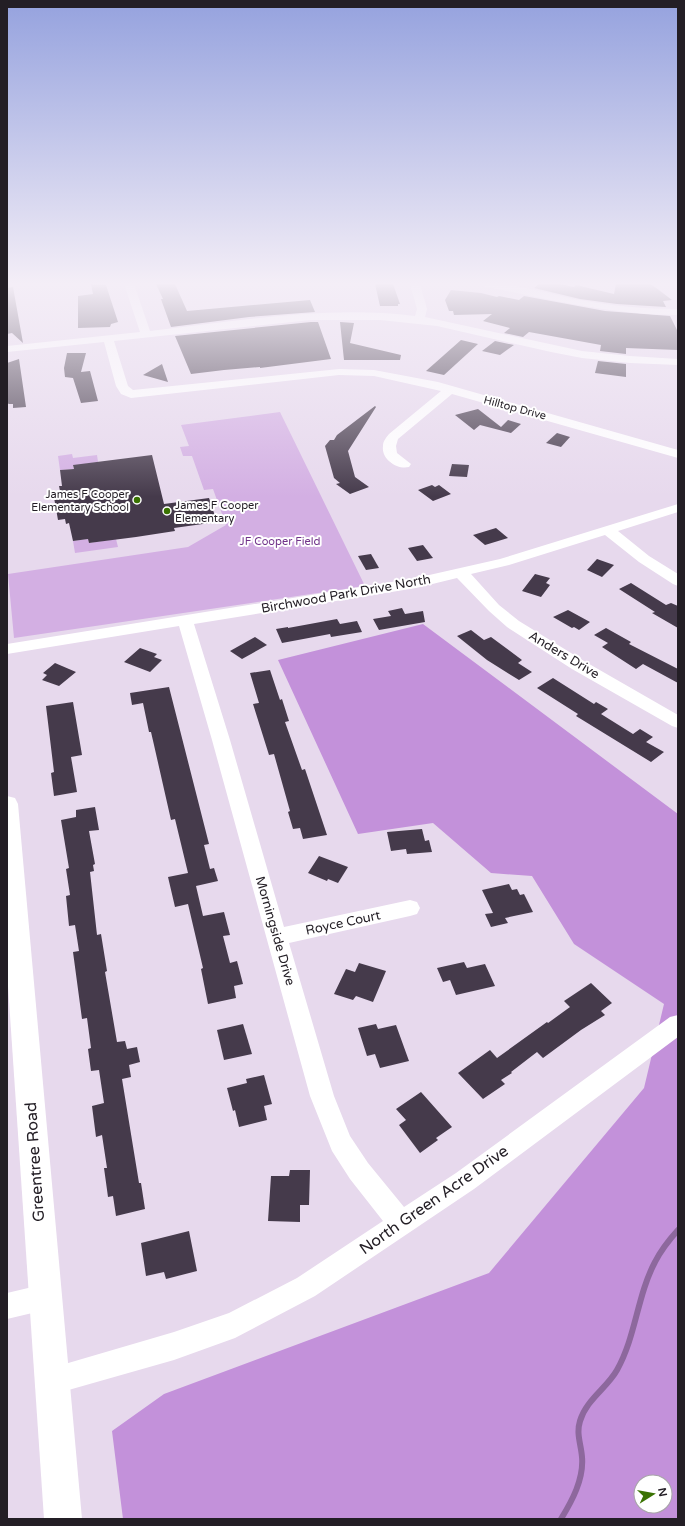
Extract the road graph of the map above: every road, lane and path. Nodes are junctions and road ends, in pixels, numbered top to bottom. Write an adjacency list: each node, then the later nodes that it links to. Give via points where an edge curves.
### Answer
1 (113, 355): 4 (street, Hilltop Drive, via 123,390 136,394 339,372 374,372)
2 (595, 355): 3 (street)
3 (678, 362)
4 (449, 390): 5 (street, Hilltop Drive); 6 (street, via 393,437 388,447 391,456 395,461)
5 (678, 454)
6 (404, 464)
7 (678, 508): 8 (street, Birchwood Park Drive North)
8 (607, 530): 9 (street, Birchwood Park Drive North); 10 (street, via 644,560)
9 (461, 573): 11 (street, Birchwood Park Drive North, via 416,583); 13 (street, Anders Drive, via 513,624 578,665)
10 (678, 581)
11 (185, 621): 12 (street, Birchwood Park Drive North); 16 (street, Morningside Drive, via 222,740)
12 (7, 649)
13 (678, 722)
14 (7, 804): 19 (main road, Greentree Road)
15 (410, 908): 16 (street, Royce Court)
16 (277, 937): 18 (street, Morningside Drive, via 322,1096 341,1143 359,1171)
17 (678, 1024): 18 (street, North Green Acre Drive, via 465,1181)
18 (402, 1224): 21 (street, North Green Acre Drive, via 306,1287 235,1324 174,1346)
19 (45, 1297): 20 (street); 21 (main road, Greentree Road)
20 (7, 1306)
21 (51, 1381): 22 (main road, Greentree Road)
22 (63, 1519)

